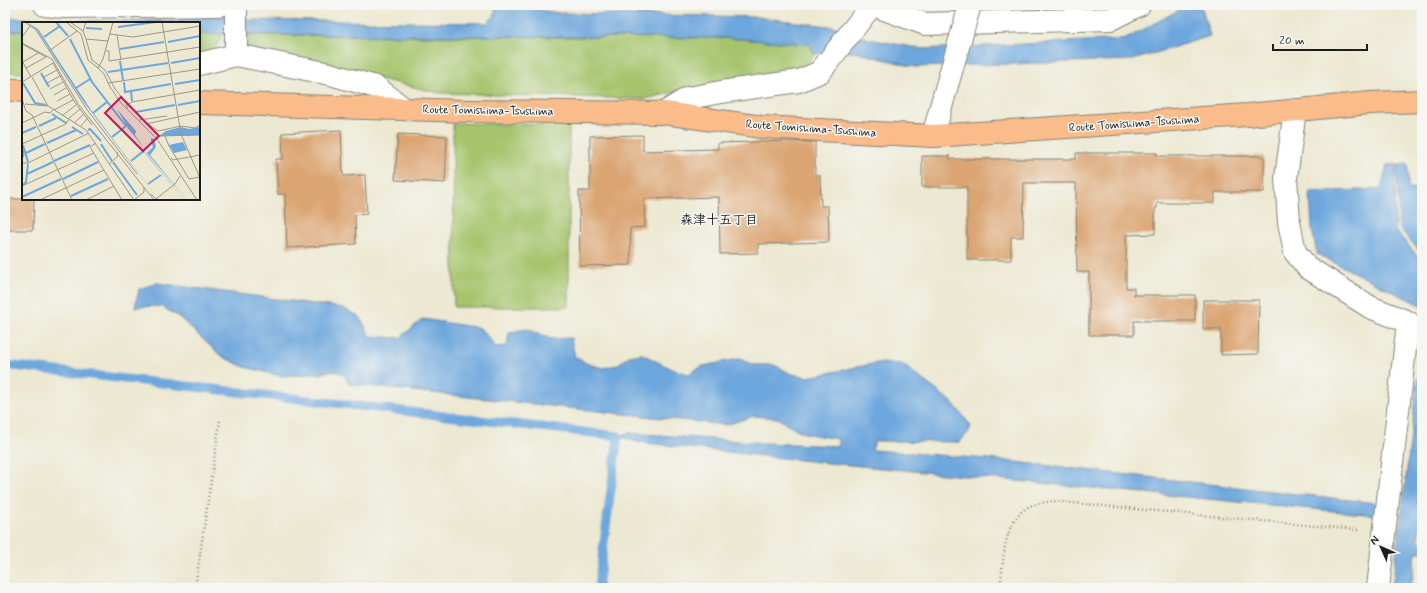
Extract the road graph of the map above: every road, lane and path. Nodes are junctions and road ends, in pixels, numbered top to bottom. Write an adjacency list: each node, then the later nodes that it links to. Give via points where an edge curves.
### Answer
1 (45, 5): 5 (street)
2 (872, 5): 4 (street, via 925,24 1111,19); 14 (street, via 820,72 799,82 688,98)
3 (970, 5): 15 (street, bridge)
4 (1139, 5)
5 (231, 8): 6 (street)
6 (236, 47): 7 (street); 12 (street, via 376,87)
7 (200, 64)
8 (5, 89): 9 (main road)
9 (22, 91)
10 (1422, 102): 13 (main road, Route Tomishima-Tsushima, via 1370,103)
11 (200, 103): 12 (main road, Route Tomishima-Tsushima)
12 (403, 108): 14 (main road, Route Tomishima-Tsushima)
13 (1295, 110): 15 (main road, Route Tomishima-Tsushima); 20 (street, via 1286,178 1289,222 1295,252 1307,267 1370,307 1408,322)
14 (664, 113): 15 (main road, Route Tomishima-Tsushima, via 762,127)
15 (933, 136)
16 (220, 420): 18 (path)
17 (1366, 531): 19 (path, via 1052,501 1029,506 1016,517 1009,529)
18 (195, 588)
19 (1000, 588)
20 (1378, 588)

